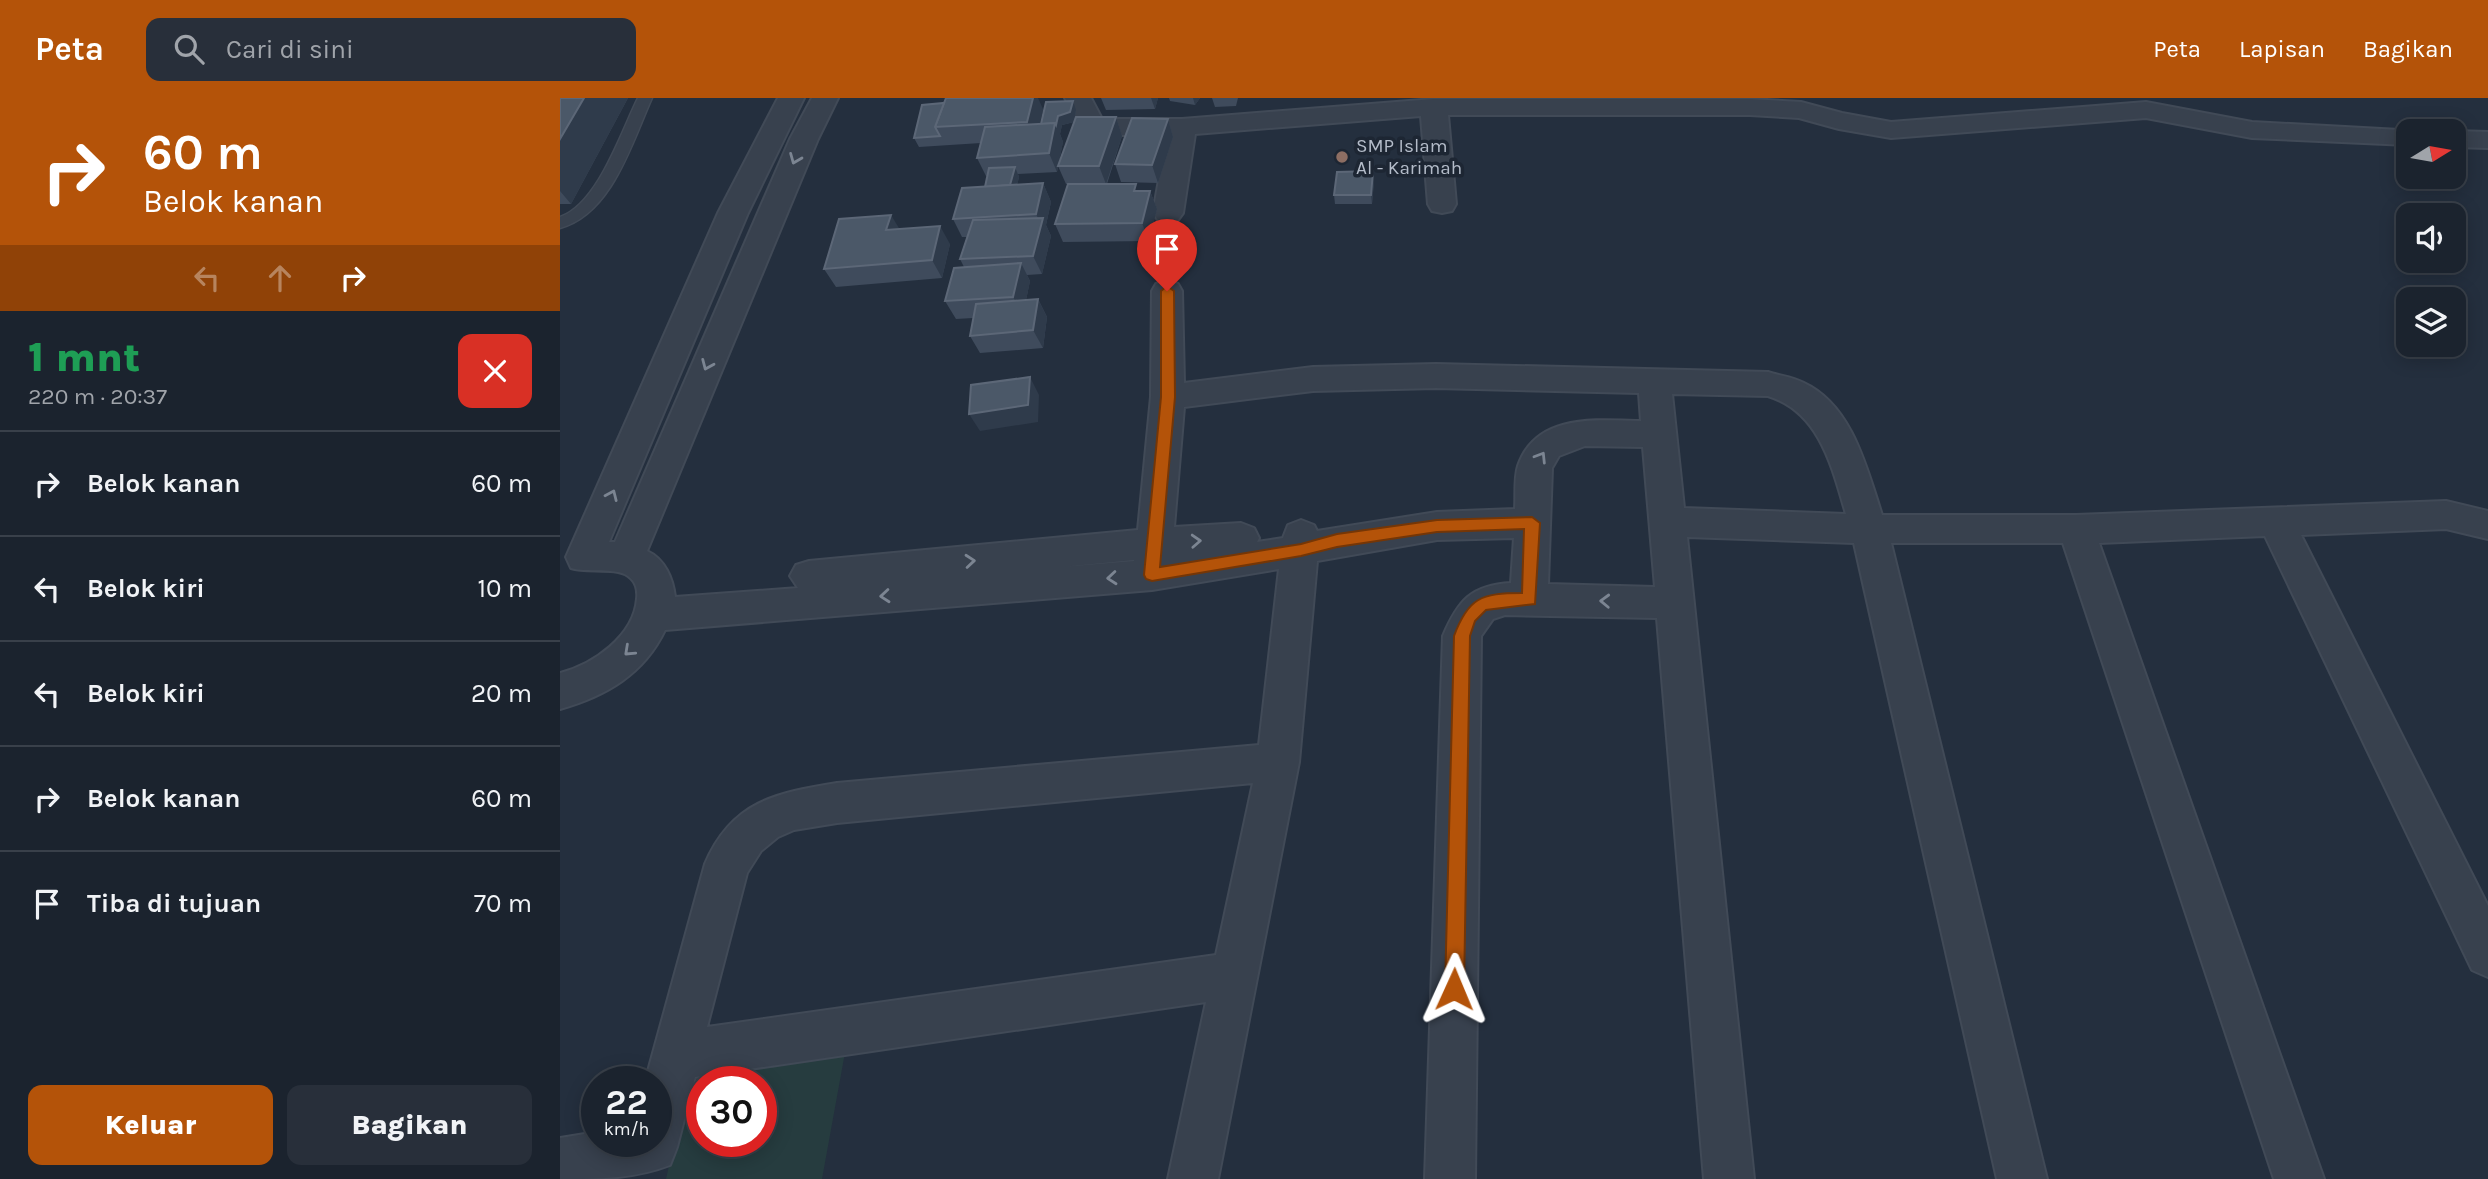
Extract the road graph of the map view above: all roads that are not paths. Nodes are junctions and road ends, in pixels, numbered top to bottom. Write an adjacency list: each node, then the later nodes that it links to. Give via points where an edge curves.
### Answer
1 (645, 98): 14 (lane, via 597,195 582,213)
2 (791, 98): 12 (street)
3 (825, 98): 11 (street, one-way to 11)
4 (1077, 98): 6 (street, via 1092,127)
5 (1434, 107): 6 (street); 7 (street, via 1750,107 1801,110 1891,130 2146,110 2252,130); 10 (street)
6 (1182, 127): 13 (street)
7 (2396, 136)
8 (2466, 139): 9 (street)
9 (2488, 140)
10 (1442, 204)
11 (775, 209): 12 (street); 26 (street, one-way to 26)
12 (733, 213): 28 (street, one-way to 12, via 699,295)
13 (1168, 213)
14 (560, 223)
15 (1167, 291): 17 (street)
16 (1654, 382): 17 (street, via 1436,376 1313,379); 18 (street); 23 (street, via 1768,384 1795,392 1819,410 1840,445)
17 (1168, 397): 27 (street)
18 (1658, 435): 20 (street); 21 (street, one-way to 18, via 1535,467 1547,447 1585,433)
19 (2276, 521): 22 (street, via 2446,515); 24 (street); 34 (street)
20 (1667, 522): 23 (street); 31 (street)
21 (1532, 523): 25 (street, via 1437,526); 29 (street)
22 (2488, 525)
23 (1869, 529): 24 (street); 43 (street)
24 (2076, 529): 44 (street)
25 (1313, 542): 27 (street); 33 (street)
26 (626, 558): 28 (street); 30 (street, via 648,569)
27 (1153, 559): 30 (street)
28 (572, 561)
29 (1529, 599): 31 (street, one-way to 29); 41 (street, via 1481,604 1462,636)
30 (656, 603): 32 (street, one-way to 32, via 638,643 609,670)
31 (1673, 603): 42 (street)
32 (560, 691)
33 (1278, 762): 35 (street); 36 (street, via 837,803 772,817 753,829 727,864)
34 (2488, 954)
35 (1234, 975): 36 (street); 40 (street)
36 (679, 1055): 37 (street)
37 (672, 1079)
38 (602, 1157): 39 (street)
39 (560, 1163)
40 (1193, 1179)
41 (1450, 1179)
42 (1729, 1179)
43 (2022, 1179)
44 (2299, 1179)

